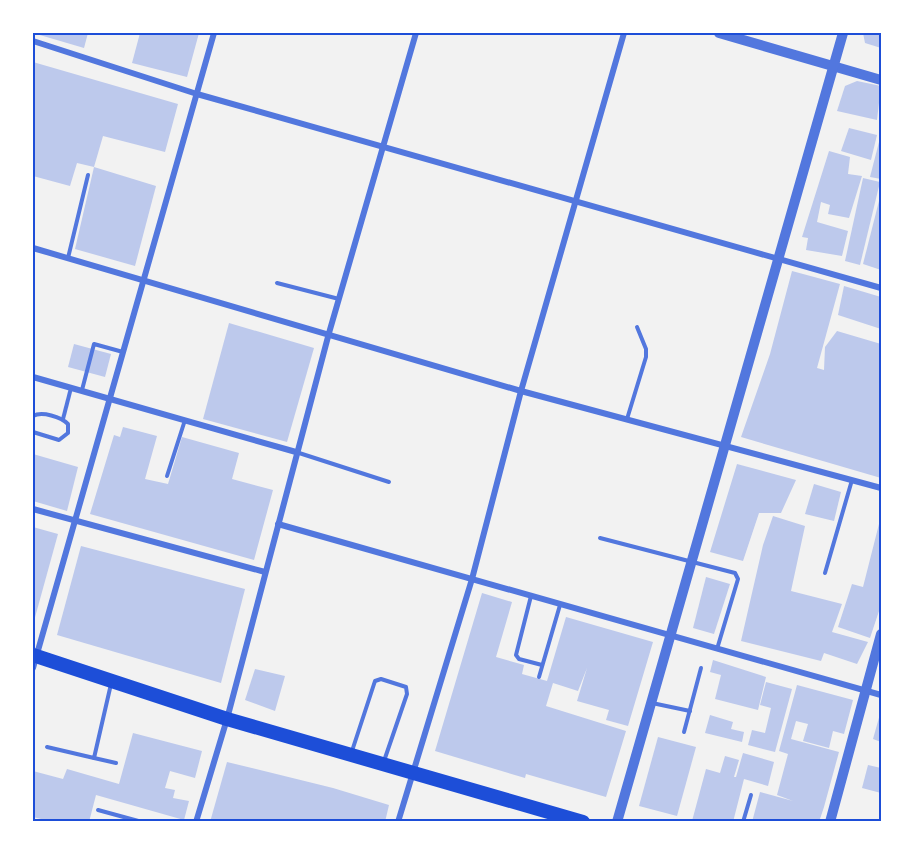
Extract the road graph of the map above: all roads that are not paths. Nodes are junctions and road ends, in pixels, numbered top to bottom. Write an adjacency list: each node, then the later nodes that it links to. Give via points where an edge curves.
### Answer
1 (214, 33): 9 (street)
2 (416, 33): 10 (street)
3 (624, 33): 12 (street)
4 (719, 33): 7 (street)
5 (843, 33): 7 (street)
6 (33, 41): 9 (street)
7 (833, 67): 8 (street); 15 (street)
8 (881, 80)
9 (197, 94): 10 (street); 16 (street)
10 (385, 147): 12 (street); 19 (street)
11 (87, 175): 14 (lane)
12 (576, 201): 15 (street); 26 (street)
13 (33, 248): 14 (street)
14 (68, 258): 16 (street)
15 (778, 259): 18 (street); 33 (street)
16 (142, 279): 21 (street); 22 (street)
17 (277, 282): 19 (lane)
18 (881, 288)
19 (339, 299): 21 (street)
20 (637, 327): 31 (lane, via 646,357)
21 (329, 333): 26 (street); 34 (street)
22 (123, 352): 25 (lane, via 94,344); 27 (street)
23 (33, 377): 24 (street)
24 (71, 387): 25 (street); 29 (lane)
25 (82, 390): 27 (street)
26 (521, 391): 31 (street); 46 (street)
27 (110, 397): 30 (street); 40 (street)
28 (33, 416): 29 (lane, via 38,413)
29 (63, 419): 32 (lane, via 68,424 68,433 63,438)
30 (185, 419): 34 (street); 35 (lane)
31 (627, 419): 33 (street)
32 (33, 432)
33 (726, 445): 36 (street); 43 (street)
34 (296, 452): 37 (lane); 41 (street)
35 (167, 476)
36 (852, 479): 38 (street); 45 (lane)
37 (389, 482)
38 (881, 488)
39 (33, 509): 40 (street)
40 (75, 520): 44 (street); 52 (street)
41 (278, 524): 44 (street); 46 (street)
42 (600, 538): 43 (lane)
43 (693, 561): 50 (street); 51 (lane, via 735,573 738,579)
44 (265, 572): 61 (street)
45 (825, 573)
46 (472, 579): 47 (street); 68 (street)
47 (531, 596): 48 (street); 53 (lane, via 516,655)
48 (560, 605): 50 (street); 53 (lane)
49 (881, 634): 57 (street)
50 (672, 637): 51 (street); 59 (street)
51 (717, 649): 57 (street)
52 (34, 659): 56 (highway)
53 (542, 665): 55 (lane)
54 (701, 668): 60 (lane)
55 (539, 677)
56 (112, 681): 61 (highway); 65 (lane)
57 (864, 690): 58 (street); 77 (street)
58 (881, 695)
59 (652, 703): 60 (lane); 75 (street)
60 (690, 711): 62 (lane)
61 (227, 719): 64 (highway); 72 (street)
62 (684, 732)
63 (47, 747): 65 (lane)
64 (350, 755): 67 (highway); 67 (lane, via 375,681 381,679 406,687 407,694)
65 (94, 758): 66 (lane)
66 (116, 763)
67 (383, 764): 68 (highway)
68 (413, 773): 73 (street); 74 (highway)
69 (751, 795): 76 (lane)
70 (98, 810): 71 (lane)
71 (142, 822)
72 (196, 822)
73 (398, 822)
74 (582, 822)
75 (617, 822)
76 (743, 822)
77 (830, 822)

